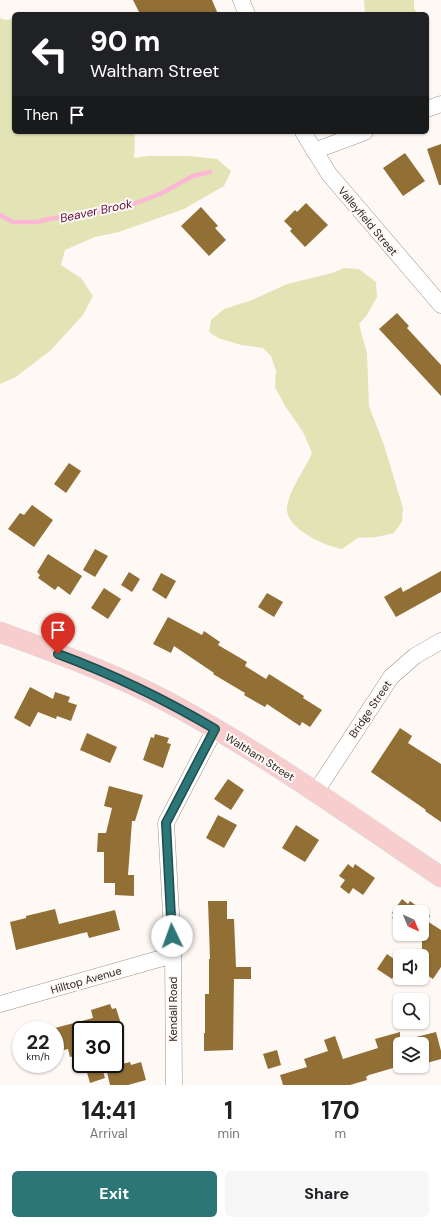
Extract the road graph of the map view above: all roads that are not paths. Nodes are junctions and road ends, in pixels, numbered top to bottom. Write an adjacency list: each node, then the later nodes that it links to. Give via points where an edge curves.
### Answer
1 (241, 0): 2 (street)
2 (246, 12)
3 (441, 104): 4 (street)
4 (429, 108)
5 (304, 134): 7 (street, Valleyfield Street)
6 (360, 134): 7 (street)
7 (314, 151): 8 (street, Valleyfield Street, via 329,174)
8 (441, 306)
9 (0, 632): 11 (main road, Waltham Street, via 106,672 178,707)
10 (441, 641): 12 (street, Bridge Street, via 415,656 391,677)
11 (215, 729): 12 (main road, Waltham Street); 14 (street, Kendall Road, via 166,823)
12 (315, 793): 13 (main road, Waltham Street)
13 (441, 877)
14 (173, 955): 15 (street, Hilltop Avenue); 16 (street, Kendall Road)
15 (0, 1004)
16 (174, 1085)

